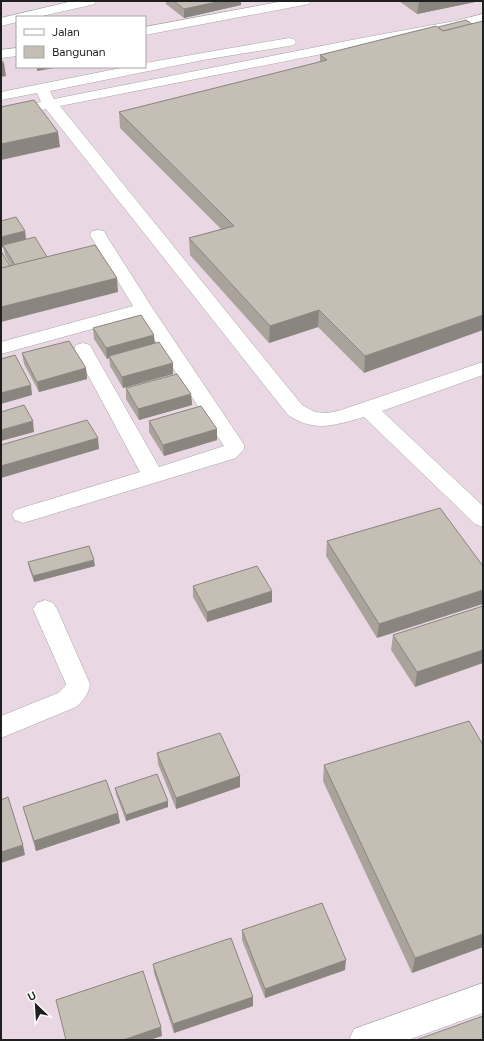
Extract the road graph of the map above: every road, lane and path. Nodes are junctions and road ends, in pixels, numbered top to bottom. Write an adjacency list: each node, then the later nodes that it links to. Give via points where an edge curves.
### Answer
1 (90, 1): 4 (lane)
2 (304, 1): 7 (lane)
3 (481, 13): 8 (lane); 15 (lane, via 456,25)
4 (25, 16)
5 (16, 18): 6 (lane)
6 (1, 22)
7 (146, 31)
8 (336, 34)
9 (304, 39): 12 (lane)
10 (16, 52): 11 (lane)
11 (1, 54)
12 (203, 56): 13 (lane); 15 (lane)
13 (146, 67)
14 (142, 68): 16 (lane)
15 (215, 71): 18 (lane)
16 (41, 88): 17 (lane); 18 (lane)
17 (1, 96)
18 (50, 104): 19 (lane); 25 (lane, via 295,410 304,416 327,420)
19 (1, 115)
20 (98, 235): 21 (lane)
21 (144, 309): 22 (lane); 26 (lane, via 235,447 229,453)
22 (1, 348)
23 (83, 349): 26 (lane)
24 (483, 368): 25 (lane)
25 (368, 409): 28 (lane)
26 (153, 476): 27 (lane)
27 (23, 515)
28 (483, 519)
29 (45, 609): 30 (lane, via 78,689 67,700)
30 (1, 727)
31 (483, 998): 32 (lane)
32 (365, 1040)

